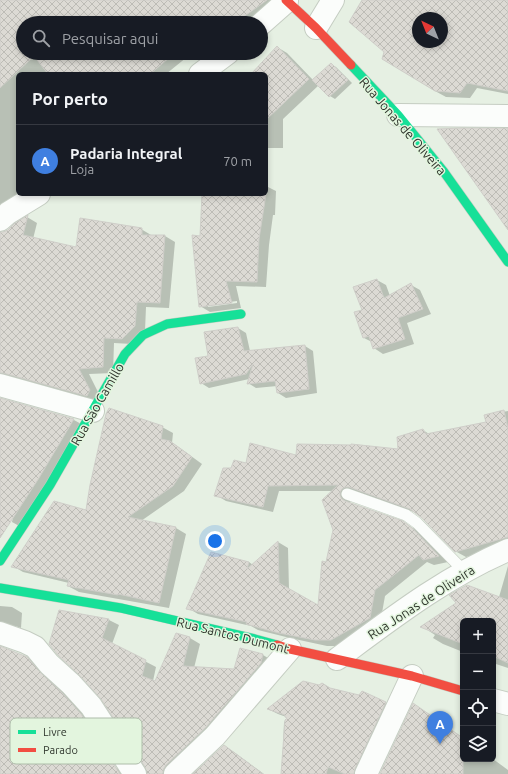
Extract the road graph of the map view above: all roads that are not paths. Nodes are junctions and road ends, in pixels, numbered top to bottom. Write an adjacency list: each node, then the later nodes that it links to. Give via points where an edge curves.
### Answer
1 (333, 0): 4 (street)
2 (286, 1): 3 (street); 4 (street, Rua Jonas de Oliveira)
3 (268, 18)
4 (316, 28): 7 (street, Rua Jonas de Oliveira)
5 (219, 60): 6 (street)
6 (203, 72)
7 (398, 115): 8 (street); 11 (street, Rua Jonas de Oliveira, via 444,172)
8 (508, 116)
9 (35, 196): 10 (street)
10 (3, 212)
11 (508, 262)
12 (241, 314): 14 (street, Rua São Camillo, via 167,324 143,335 125,354)
13 (0, 385): 14 (street)
14 (93, 411): 17 (street, Rua São Camillo, via 50,485)
15 (347, 494): 18 (lane, via 406,515)
16 (508, 550): 18 (street, Rua Jonas de Oliveira)
17 (0, 561)
18 (464, 571): 22 (street, Rua Jonas de Oliveira, via 403,610)
19 (0, 588): 21 (street, Rua Santos Dumont, via 121,608)
20 (0, 633): 27 (street, via 35,647 91,706)
21 (290, 649): 22 (street, Rua Santos Dumont); 30 (street, via 215,736)
22 (337, 659): 23 (street, Rua Santos Dumont)
23 (412, 676): 24 (street, Rua Santos Dumont); 31 (street)
24 (460, 690)
25 (496, 701): 26 (street)
26 (508, 704)
27 (99, 718)
28 (129, 764): 29 (street)
29 (135, 774)
30 (175, 774)
31 (366, 774)

